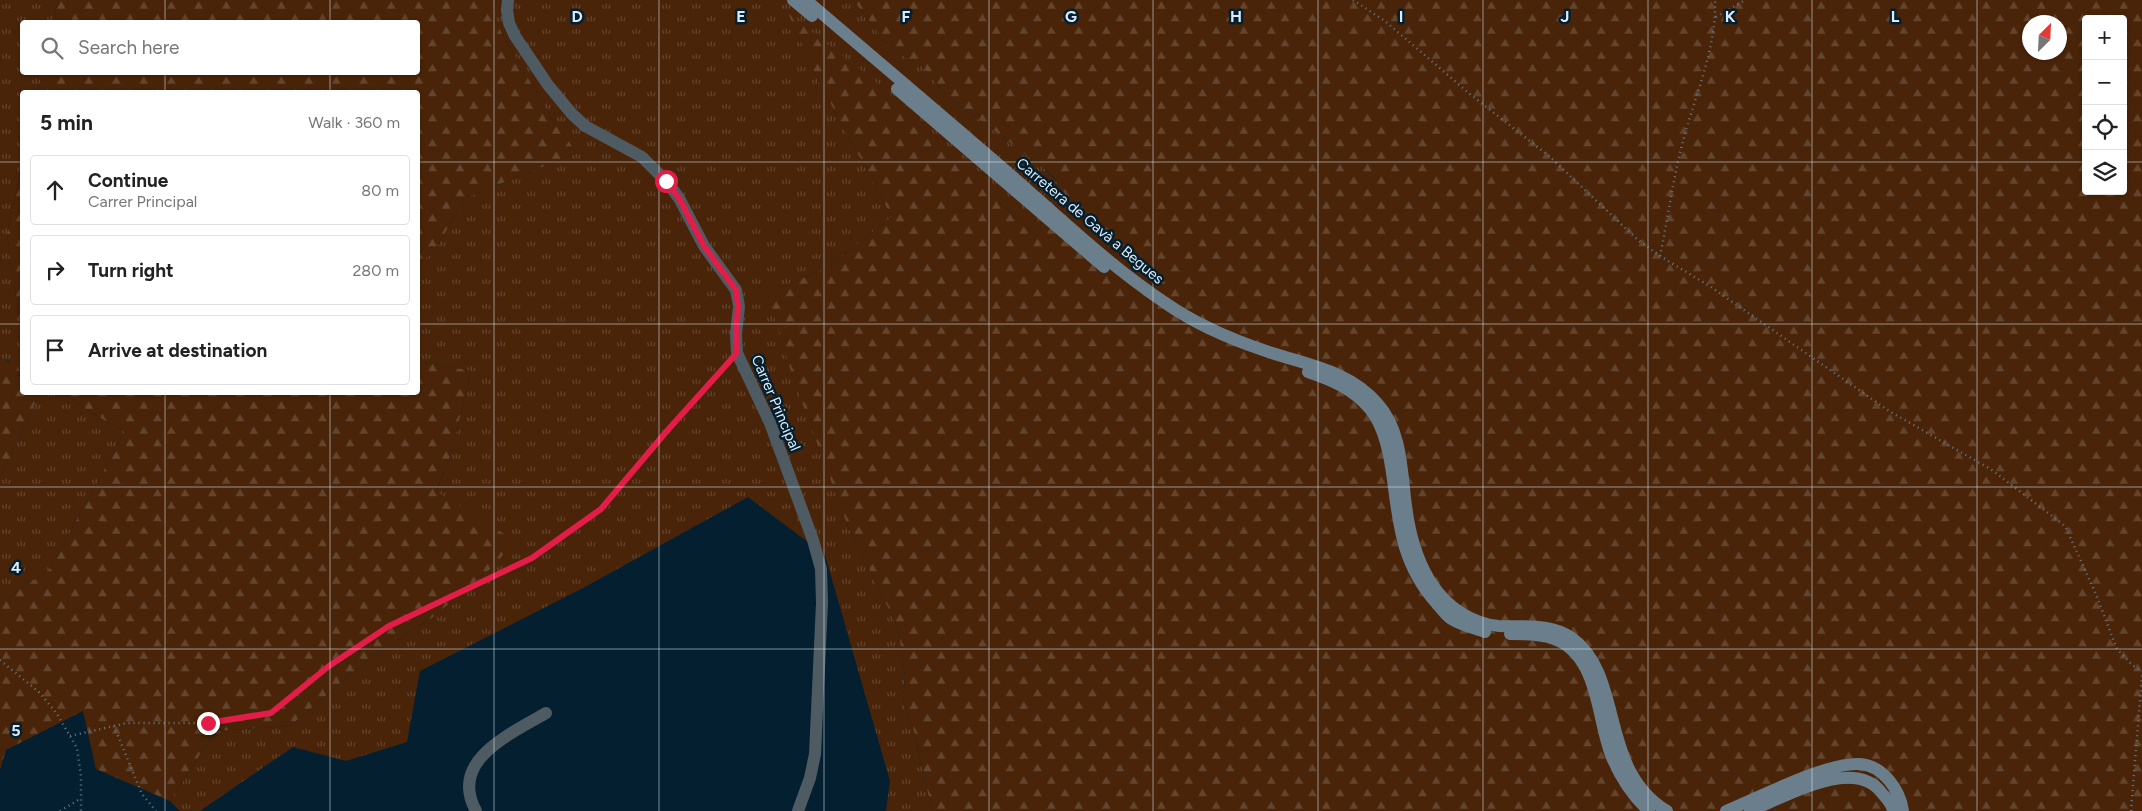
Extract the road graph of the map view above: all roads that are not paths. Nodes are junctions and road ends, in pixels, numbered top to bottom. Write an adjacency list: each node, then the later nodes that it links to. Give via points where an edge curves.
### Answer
1 (508, 0): 6 (street, Carrer Principal, via 509,23 543,78 585,126 642,157 666,181 679,198 704,246 736,290 737,353 770,424 821,569 815,754)
2 (792, 0): 7 (main road, Carretera de Gavà a Begues, via 1075,244 1140,296 1171,317 1221,343 1334,381 1354,393 1378,422 1390,460 1399,526 1409,562 1427,593 1450,618 1468,627 1495,634 1549,638 1578,656 1592,687 1611,754 1634,798)
3 (806, 0): 8 (main road, Carretera de Gavà a Begues, via 1097,250 1153,294 1206,327 1235,340 1342,374 1360,387 1379,405 1391,425 1417,557 1433,586 1454,608 1473,619 1495,626 1552,628 1575,640 1586,651 1602,682 1620,750 1631,773 1644,792)
4 (546, 713): 5 (street, via 496,742 478,761 469,778)
5 (476, 811)
6 (798, 811)
7 (1649, 811)
8 (1667, 811)
9 (1726, 811): 12 (main road, via 1830,768 1860,764 1871,767 1894,784)
10 (1750, 811): 11 (main road, via 1829,779 1856,777 1877,786)
11 (1893, 811)
12 (1903, 811)

